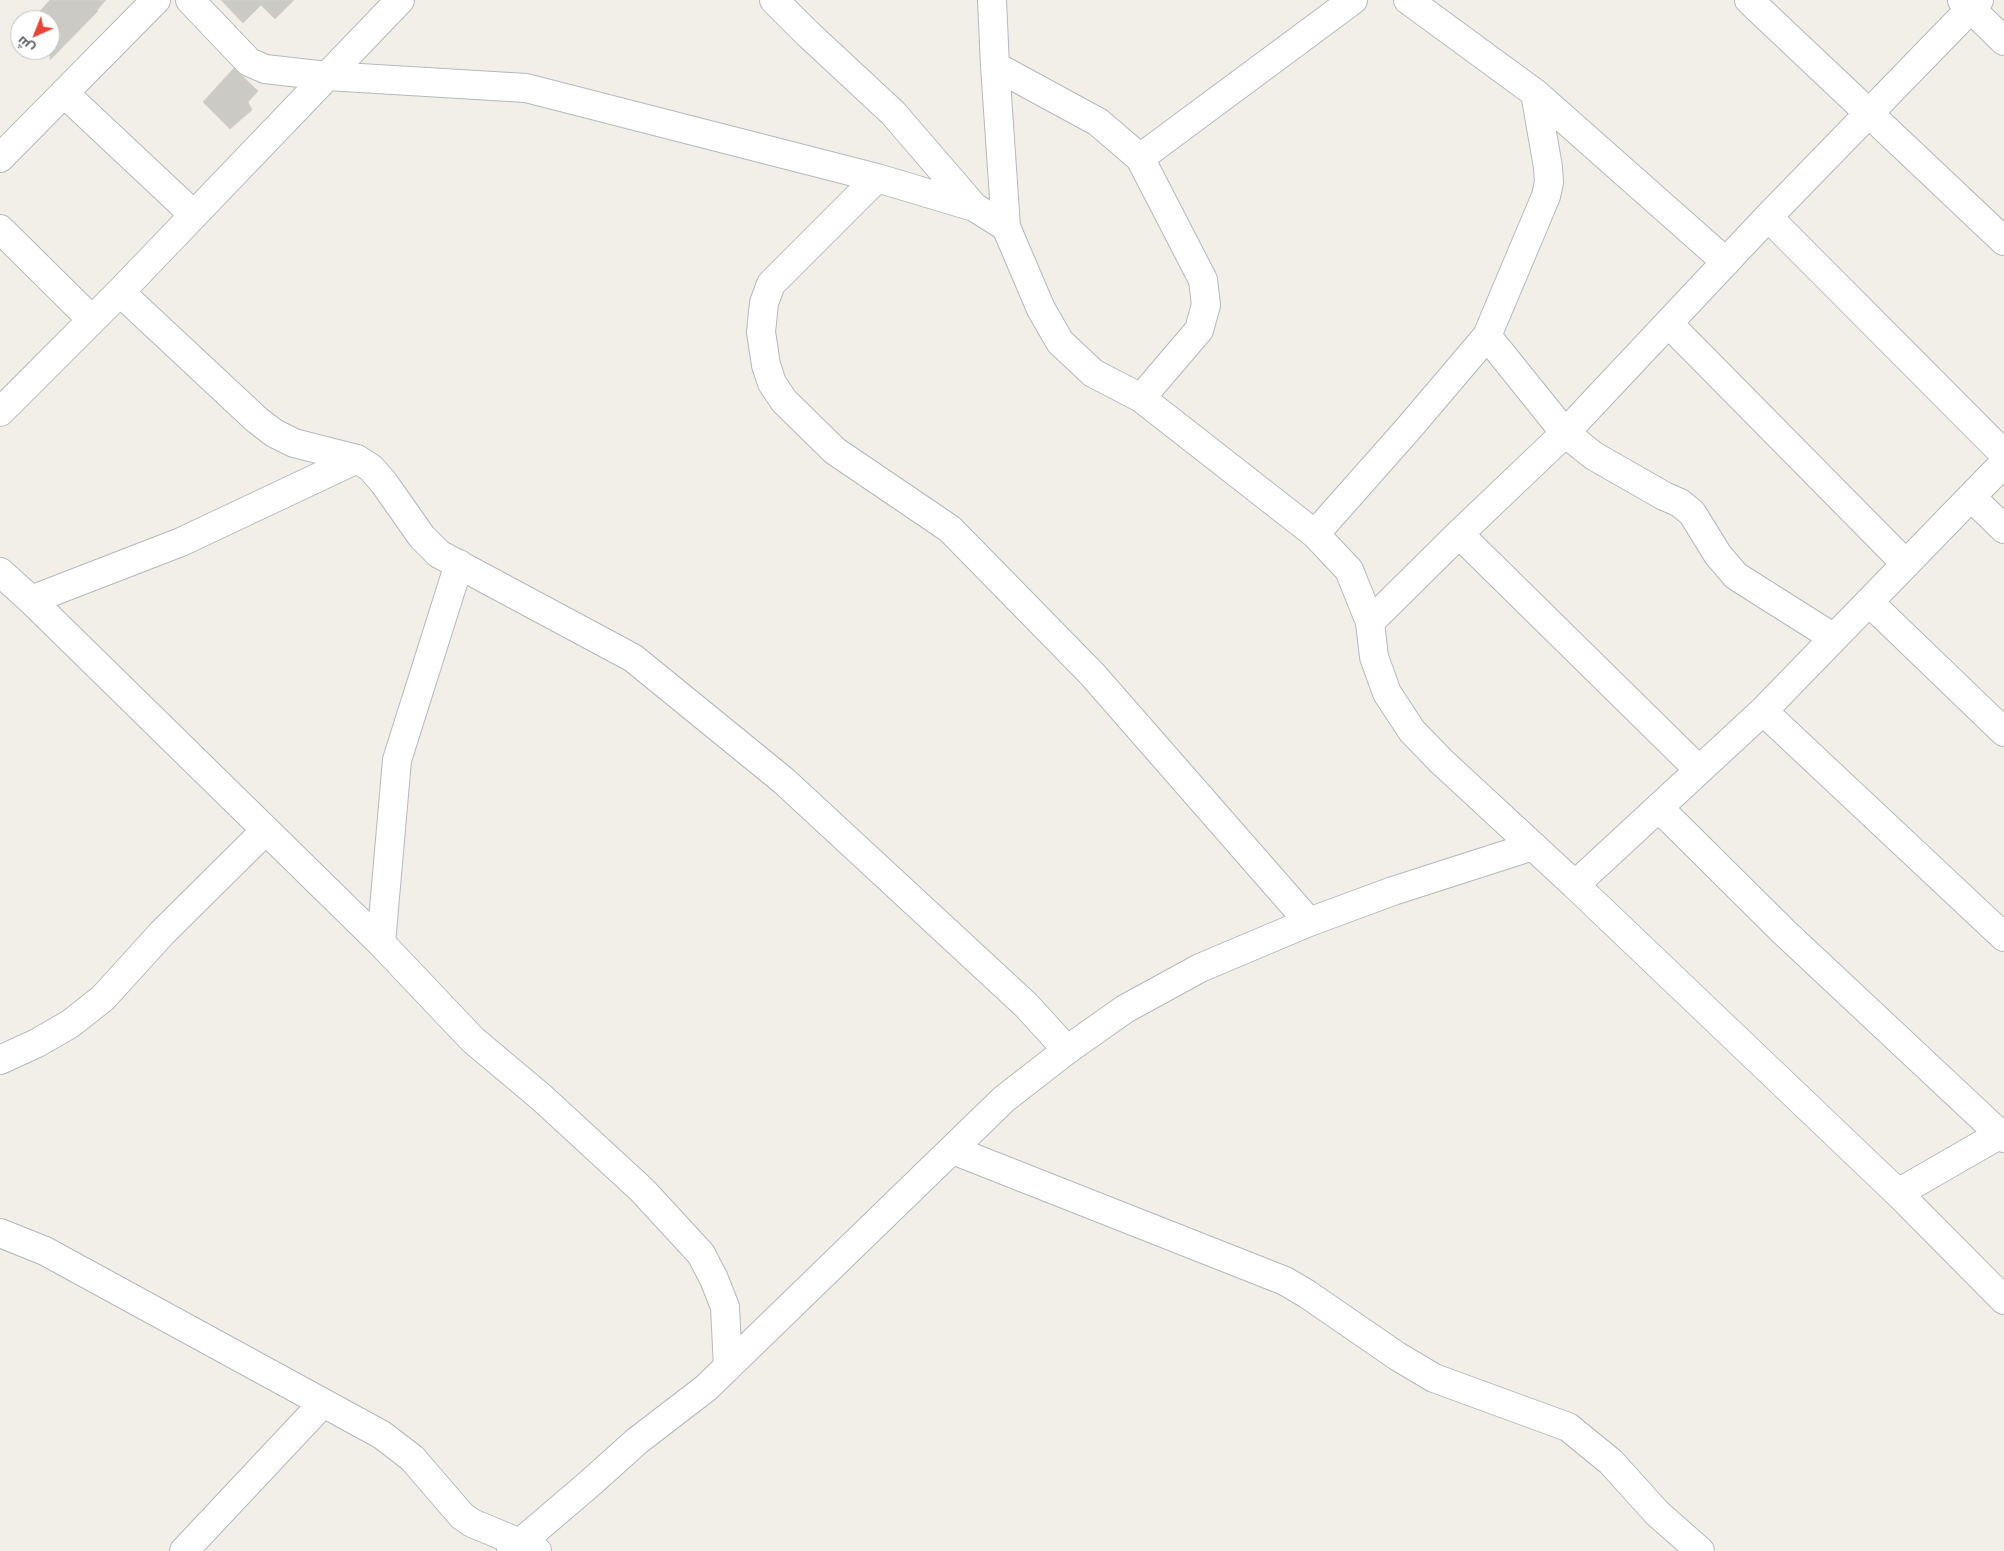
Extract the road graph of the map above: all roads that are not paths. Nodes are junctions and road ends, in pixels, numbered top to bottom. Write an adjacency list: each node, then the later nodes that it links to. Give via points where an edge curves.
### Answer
1 (156, 0): 13 (street)
2 (190, 0): 12 (street, via 249,62 265,69)
3 (400, 0): 12 (street)
4 (774, 0): 19 (street, via 893,113)
5 (992, 0): 11 (street)
6 (1353, 0): 17 (street)
7 (1408, 0): 14 (street)
8 (1749, 0): 15 (street)
9 (1971, 3): 10 (street); 15 (street)
10 (2004, 41)
11 (995, 66): 17 (street, via 1098,122); 22 (street)
12 (327, 76): 18 (street, via 526,88); 20 (street)
13 (64, 93): 16 (street); 20 (street)
14 (1535, 93): 25 (street); 29 (street, via 1549,182)
15 (1870, 112): 21 (street); 24 (street)
16 (0, 158)
17 (1140, 158): 30 (street, via 1203,280 1206,304 1199,330)
18 (877, 178): 19 (street); 54 (street, via 771,284 764,303 761,332 772,383 784,401 835,451 950,529 1092,674)
19 (974, 207): 22 (street)
20 (194, 215): 26 (street)
21 (1768, 217): 25 (street); 33 (street)
22 (1006, 227): 30 (street, via 1041,309 1060,342 1093,373)
23 (0, 229): 27 (street)
24 (2004, 241)
25 (1726, 262): 28 (street)
26 (120, 292): 27 (street); 34 (street, via 274,433 294,443)
27 (92, 320): 31 (street)
28 (1668, 324): 32 (street); 41 (street)
29 (1487, 336): 32 (street); 38 (street)
30 (1140, 398): 38 (street)
31 (0, 412)
32 (1565, 433): 39 (street); 46 (street, via 1594,456 1692,512 1718,555 1736,576)
33 (2004, 454)
34 (357, 460): 40 (street, via 371,468 384,483 422,537 439,554); 43 (street, via 181,542)
35 (2004, 463): 36 (street)
36 (1971, 497): 37 (street); 41 (street)
37 (2004, 529)
38 (1315, 534): 45 (street, via 1349,570)
39 (1460, 534): 45 (street); 49 (street)
40 (459, 564): 56 (street, via 397,760); 57 (street, via 633,658 784,781 1026,1005)
41 (1906, 564): 44 (street)
42 (0, 572): 43 (street)
43 (31, 600): 51 (street)
44 (1869, 602): 46 (street); 48 (street)
45 (1370, 622): 52 (street, via 1374,657 1387,693 1412,731)
46 (1834, 638): 47 (street)
47 (1763, 710): 49 (street); 55 (street)
48 (2004, 732)
49 (1698, 770): 50 (street)
50 (1659, 808): 53 (street); 59 (street, via 1784,932)
51 (266, 830): 56 (street); 58 (street, via 162,933 103,998 70,1024)
52 (1533, 846): 53 (street); 54 (street)
53 (1575, 885): 61 (street)
54 (1309, 922): 57 (street, via 1200,968 1125,1009)
55 (2004, 937)
56 (381, 944): 64 (street, via 473,1040 541,1097 635,1184 701,1254 725,1307)
57 (1067, 1050): 60 (street, via 1004,1099)
58 (0, 1060)
59 (2002, 1135): 61 (street)
60 (953, 1150): 64 (street); 68 (street, via 1285,1281 1434,1378 1568,1428 1611,1462 1657,1513)
61 (1898, 1193): 63 (street)
62 (0, 1233): 65 (street, via 45,1252)
63 (2004, 1300)
64 (728, 1367): 66 (street, via 637,1441)
65 (323, 1404): 66 (street, via 382,1435 412,1458 462,1516); 67 (street)
66 (522, 1548)
67 (184, 1551)
68 (1700, 1551)

